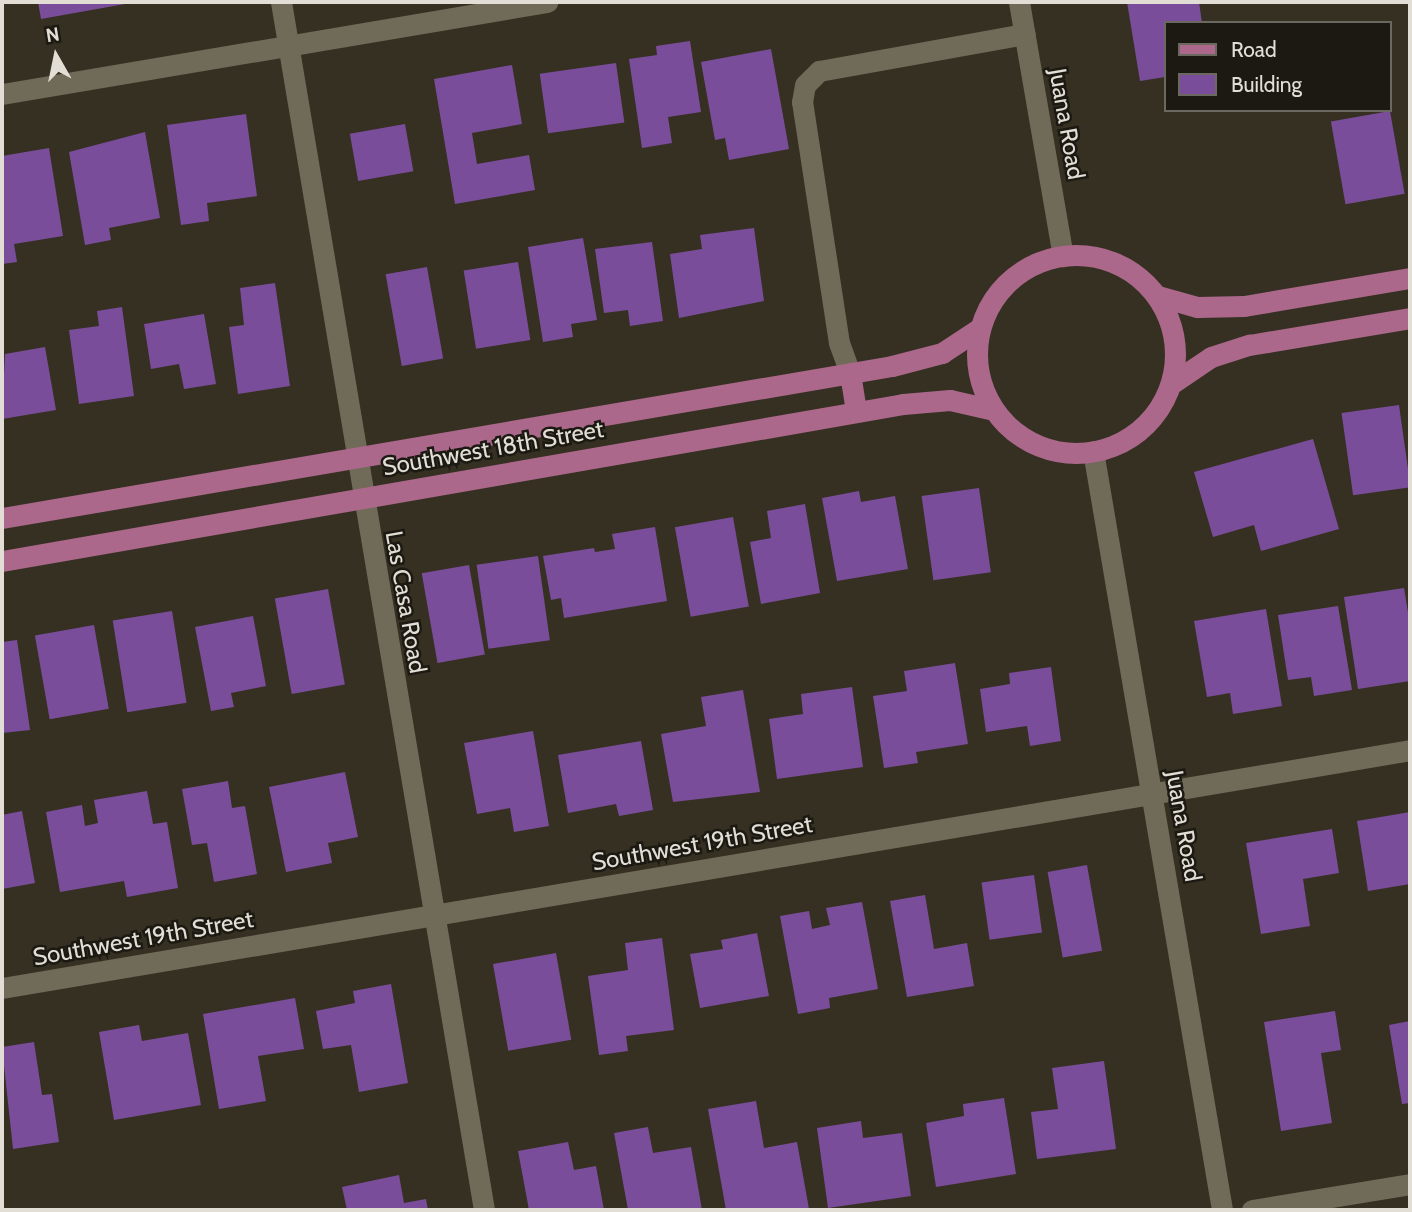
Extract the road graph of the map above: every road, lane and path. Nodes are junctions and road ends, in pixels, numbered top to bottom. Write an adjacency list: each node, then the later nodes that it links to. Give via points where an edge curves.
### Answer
1 (281, 2): 5 (street, Las Casa Road)
2 (547, 2): 5 (street)
3 (1019, 2): 4 (street, Juana Road)
4 (1025, 34): 7 (street, Juana Road); 12 (street, via 819,71 805,85 802,102 839,343)
5 (288, 46): 6 (street); 17 (street, Las Casa Road)
6 (2, 94)
7 (1063, 256): 9 (main road, via 1115,262 1139,276); 11 (main road, via 1020,272 989,306)
8 (1410, 278): 9 (main road, via 1244,306 1196,307)
9 (1158, 296): 13 (main road, via 1175,339)
10 (1410, 318): 13 (main road, via 1250,345 1212,357)
11 (980, 328): 12 (main road, Southwest 18th Street, via 942,354); 14 (main road, via 978,370)
12 (850, 373): 15 (main road); 17 (main road, Southwest 18th Street)
13 (1171, 384): 16 (main road, via 1142,430)
14 (994, 410): 15 (main road, Southwest 18th Street, via 950,400); 16 (main road, via 1013,430 1037,445 1065,453)
15 (856, 412): 18 (main road, Southwest 18th Street)
16 (1093, 452): 22 (street, Juana Road)
17 (355, 457): 18 (street, Las Casa Road); 19 (main road, Southwest 18th Street)
18 (362, 498): 20 (main road, Southwest 18th Street); 23 (street, Las Casa Road)
19 (2, 518)
20 (2, 561)
21 (1410, 750): 22 (street, Southwest 19th Street)
22 (1152, 794): 23 (street, Southwest 19th Street); 27 (street, Juana Road)
23 (434, 915): 24 (street, Southwest 19th Street); 26 (street, Las Casa Road)
24 (2, 988)
25 (1410, 1184): 28 (street)
26 (484, 1210)
27 (1222, 1210)
28 (1252, 1210)

